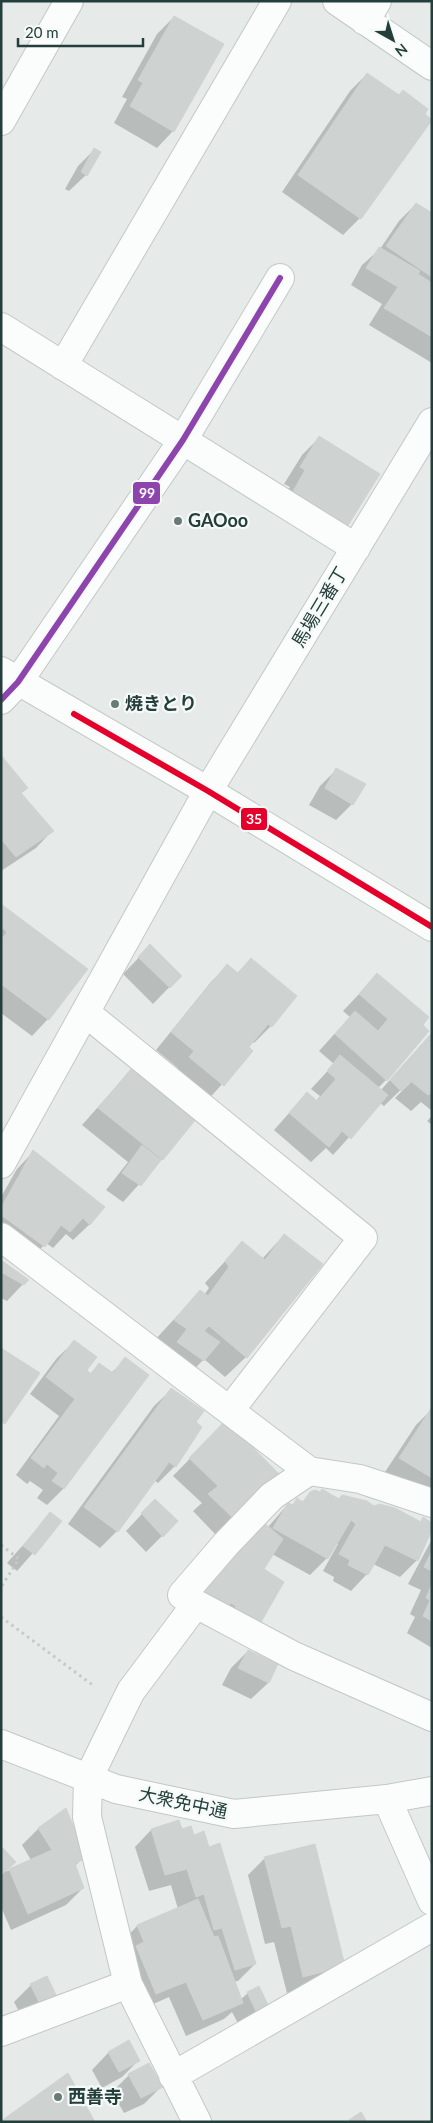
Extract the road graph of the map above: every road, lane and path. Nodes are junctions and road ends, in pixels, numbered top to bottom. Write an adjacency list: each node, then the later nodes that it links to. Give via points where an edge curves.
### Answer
1 (69, 1): 6 (street)
2 (277, 1): 9 (street)
3 (337, 1): 4 (street)
4 (371, 11): 5 (street)
5 (432, 66)
6 (1, 121)
7 (280, 278): 11 (street)
8 (1, 328): 9 (street)
9 (63, 366): 11 (street)
10 (432, 422): 12 (street, 馬場三番丁)
11 (183, 440): 12 (street); 13 (street)
12 (356, 548): 14 (street, 馬場三番丁)
13 (7, 684): 14 (street)
14 (208, 791): 15 (street); 16 (street, 馬場三番丁)
15 (432, 927)
16 (86, 1013): 17 (street, 馬場三番丁); 19 (street, via 363,1238)
17 (1, 1164)
18 (1, 1237): 19 (street)
19 (230, 1410): 20 (street)
20 (310, 1471): 21 (street, via 360,1479); 24 (street, via 272,1496 182,1595)
21 (432, 1502)
22 (1, 1545): 23 (path, via 19,1559)
23 (1, 1587)
24 (196, 1604): 26 (street, via 131,1691); 27 (street, via 294,1656)
25 (1, 1617): 26 (path)
26 (123, 1707): 29 (street)
27 (432, 1717)
28 (1, 1744): 29 (street, 大衆免中通)
29 (88, 1779): 31 (street, 大衆免中通, via 116,1789 234,1814); 34 (street, via 87,1817)
30 (432, 1791): 31 (street, 大衆免中通)
31 (387, 1799): 32 (street)
32 (432, 1901)
33 (432, 1927): 36 (street)
34 (128, 1984): 35 (street); 36 (street)
35 (1, 2032)
36 (174, 2076): 37 (street)
37 (197, 2122)

